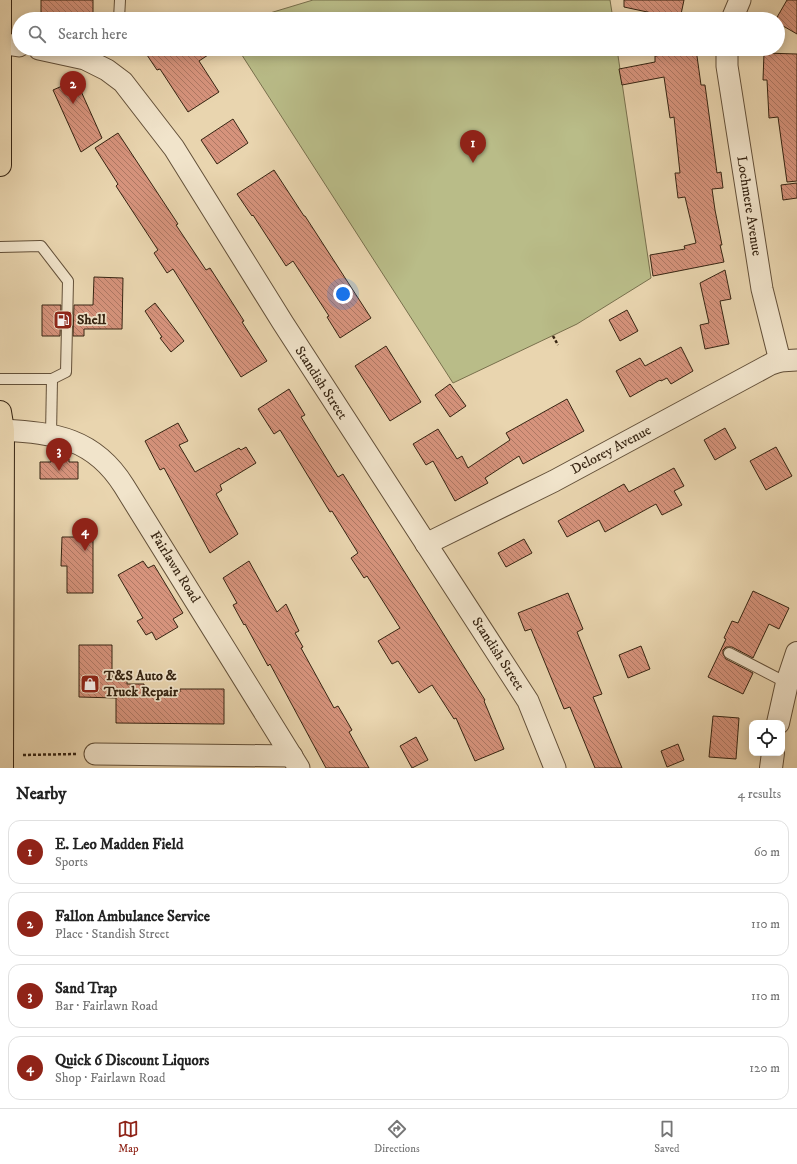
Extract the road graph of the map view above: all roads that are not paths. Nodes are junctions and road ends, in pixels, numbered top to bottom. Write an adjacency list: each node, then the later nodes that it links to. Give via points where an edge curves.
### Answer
1 (0, 0): 6 (main road)
2 (120, 0): 4 (lane)
3 (740, 0): 5 (street)
4 (119, 12)
5 (735, 12)
6 (0, 43): 7 (street); 10 (main road)
7 (12, 45)
8 (93, 56): 18 (street, Standish Street, via 123,82 174,148 283,324)
9 (726, 56): 13 (street, Lochmere Avenue, via 762,290)
10 (0, 126): 11 (main road)
11 (0, 165)
12 (0, 247): 15 (lane, via 41,246 68,281 66,372)
13 (788, 361): 18 (street, Delorey Avenue, via 771,364 758,370 554,481)
14 (0, 379): 15 (lane)
15 (52, 379): 17 (lane)
16 (1, 433): 17 (street, Fairlawn Road, via 28,432); 19 (main road)
17 (51, 435): 27 (street, Fairlawn Road, via 85,447 103,459 118,476)
18 (426, 544): 28 (street, Standish Street, via 528,701)
19 (1, 573): 26 (main road)
20 (729, 653): 22 (lane)
21 (797, 654): 22 (street)
22 (787, 683): 23 (street)
23 (779, 720)
24 (95, 754): 27 (street)
25 (773, 756): 29 (street)
26 (2, 761)
27 (296, 762)
28 (555, 768)
29 (771, 768)

